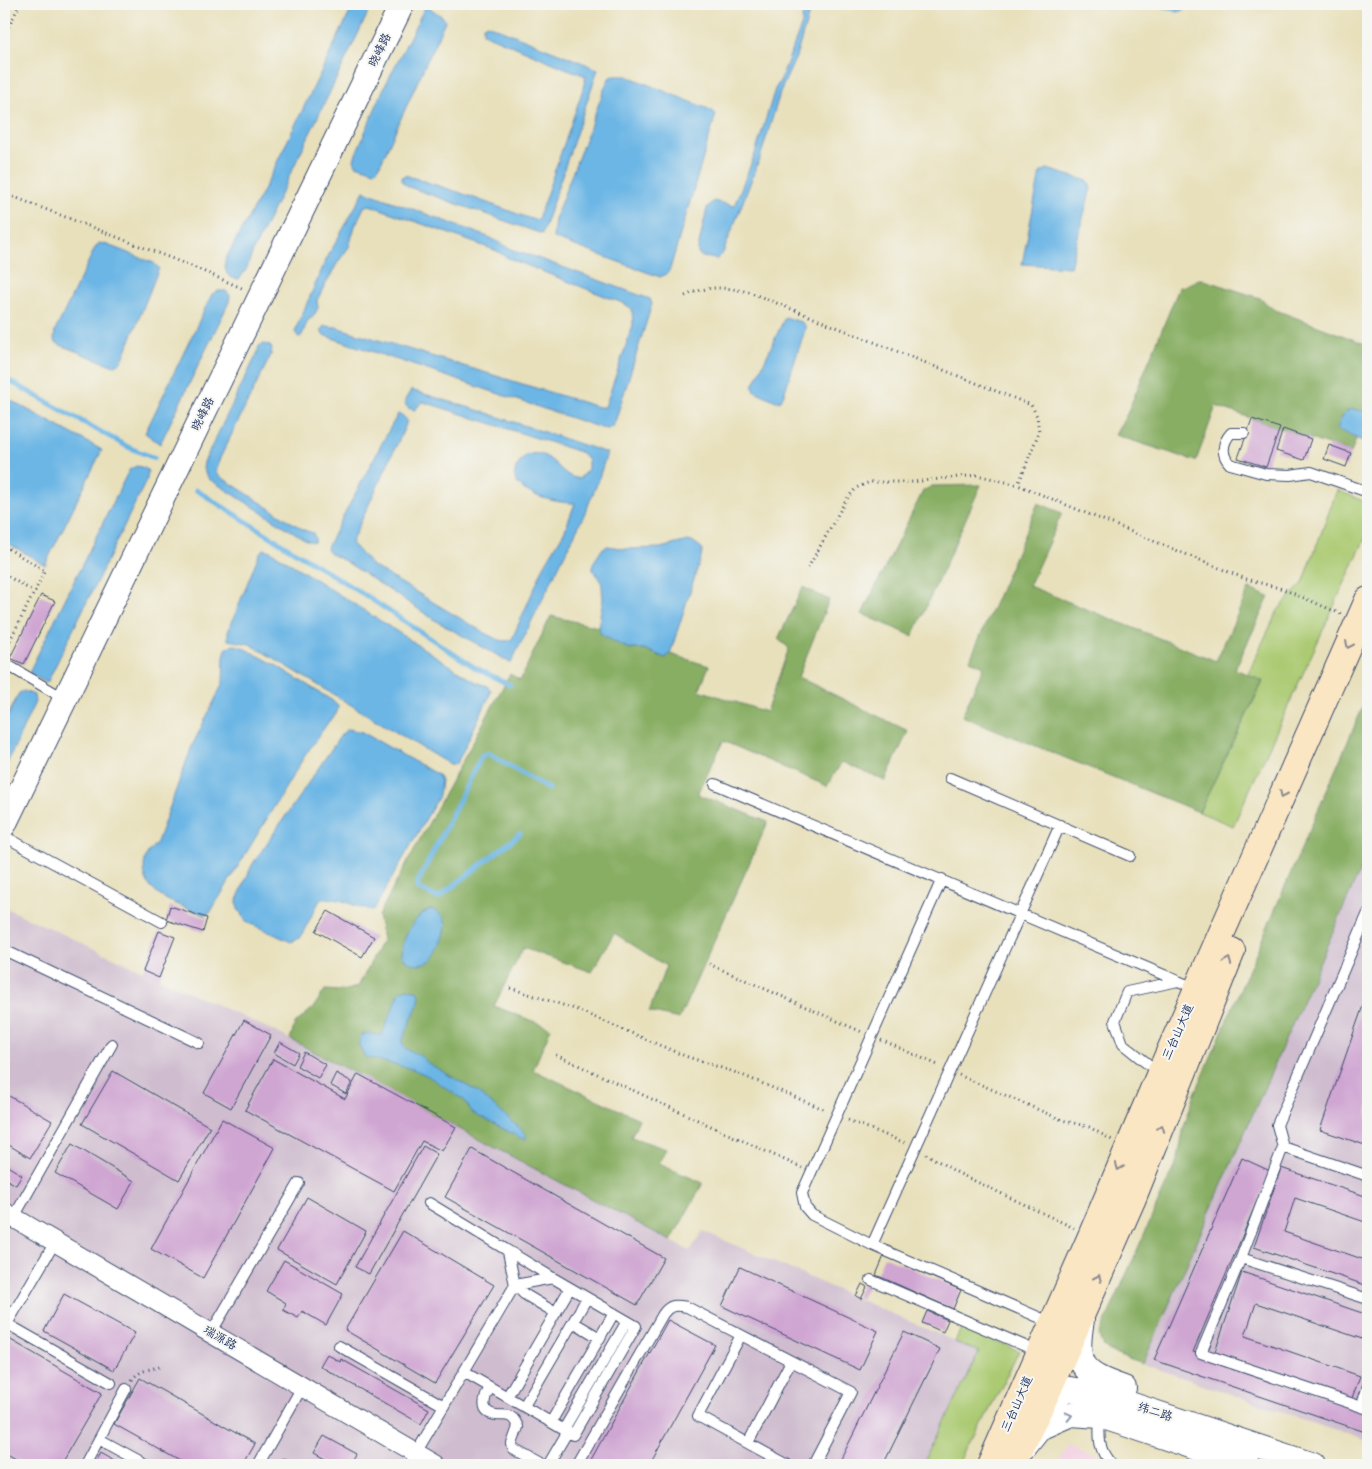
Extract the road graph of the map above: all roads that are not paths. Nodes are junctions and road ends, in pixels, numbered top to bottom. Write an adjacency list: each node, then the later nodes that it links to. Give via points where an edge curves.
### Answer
1 (402, 4): 6 (street, 晓峰路)
2 (1244, 433): 3 (lane, via 1231,433 1224,442 1223,453 1230,464 1266,474 1311,472)
3 (1368, 492)
4 (1365, 622): 18 (main road, 三台山大道)
5 (4, 663): 6 (lane)
6 (65, 699): 9 (street, 晓峰路)
7 (950, 778): 10 (lane)
8 (715, 784): 13 (lane)
9 (4, 825)
10 (1060, 825): 12 (lane); 14 (lane)
11 (4, 836): 16 (lane)
12 (1130, 856)
13 (942, 879): 14 (lane); 28 (lane, via 802,1193 805,1207 812,1215)
14 (1022, 913): 18 (lane); 28 (lane)
15 (1368, 915): 22 (lane, via 1276,1124)
16 (162, 922)
17 (4, 950): 19 (lane)
18 (1196, 988): 21 (main road, 三台山大道); 21 (lane, via 1127,992 1115,1020 1123,1044); 42 (main road, 三台山大道, one-way to 18, via 1133,1198)
19 (199, 1043)
20 (112, 1044): 26 (lane)
21 (1160, 1074): 42 (main road, 三台山大道, one-way to 42, via 1091,1236)
22 (1282, 1147): 23 (lane); 30 (lane)
23 (1368, 1176)
24 (299, 1184): 43 (lane)
25 (429, 1203): 29 (lane)
26 (9, 1214): 27 (street, 瑞源路)
27 (55, 1242): 41 (lane); 43 (street, 瑞源路)
28 (872, 1245): 42 (lane)
29 (508, 1252): 31 (lane); 33 (lane)
30 (1241, 1258): 36 (lane); 59 (lane, via 1200,1353)
31 (553, 1278): 33 (lane); 34 (lane)
32 (870, 1280): 47 (lane)
33 (515, 1285): 37 (lane); 49 (lane)
34 (570, 1288): 35 (lane); 37 (lane)
35 (587, 1298): 38 (lane); 40 (lane)
36 (1368, 1299)
37 (556, 1313): 55 (lane)
38 (614, 1313): 39 (lane); 45 (lane)
39 (627, 1321): 62 (lane); 62 (lane, via 636,1326 574,1435)
40 (573, 1322): 45 (lane); 58 (lane)
41 (5, 1323): 50 (lane)
42 (1067, 1325): 47 (main road, 三台山大道); 56 (main road, 三台山大道); 67 (street, via 1079,1335 1080,1360 1084,1368 1102,1381 1233,1426)
43 (211, 1333): 52 (street, 瑞源路)
44 (741, 1335): 48 (lane); 65 (lane, via 698,1416); 76 (lane, via 687,1307 676,1304 667,1308)
45 (600, 1338): 61 (lane)
46 (339, 1346): 57 (lane)
47 (1040, 1352): 63 (main road, 三台山大道)
48 (791, 1361): 65 (lane); 78 (lane, via 851,1392)
49 (464, 1372): 53 (lane); 57 (lane)
50 (111, 1383)
51 (1368, 1386): 59 (lane)
52 (302, 1387): 66 (street, 瑞源路); 72 (lane)
53 (490, 1387): 55 (lane); 74 (lane, via 484,1408 494,1415 513,1418 518,1427 512,1444 514,1449)
54 (126, 1389): 64 (lane)
55 (507, 1397): 58 (lane)
56 (1044, 1399): 63 (street, 纬二路, via 1033,1404); 67 (street, 纬二路, via 1068,1389 1097,1393); 68 (main road, 三台山大道)
57 (444, 1406): 66 (lane)
58 (524, 1406): 61 (lane)
59 (1365, 1408)
60 (1100, 1416): 68 (street, 纬二路, one-way to 60, via 1039,1428 1071,1414); 69 (lane, via 1099,1444); 80 (street, 纬二路)
61 (551, 1422): 62 (lane)
62 (566, 1430): 75 (lane)
63 (1005, 1431): 79 (main road, 三台山大道)
64 (99, 1439): 70 (lane); 71 (lane)
65 (748, 1443): 77 (lane)
66 (416, 1453): 73 (street, 瑞源路)
67 (1284, 1455): 81 (street, 纬二路)
68 (1015, 1460)
69 (1107, 1463)
70 (84, 1465)
71 (147, 1465)
72 (258, 1465)
73 (436, 1465)
74 (542, 1465)
75 (548, 1465)
76 (576, 1465)
77 (788, 1465)
78 (813, 1465)
79 (990, 1465)
80 (1247, 1465)
81 (1313, 1465)

